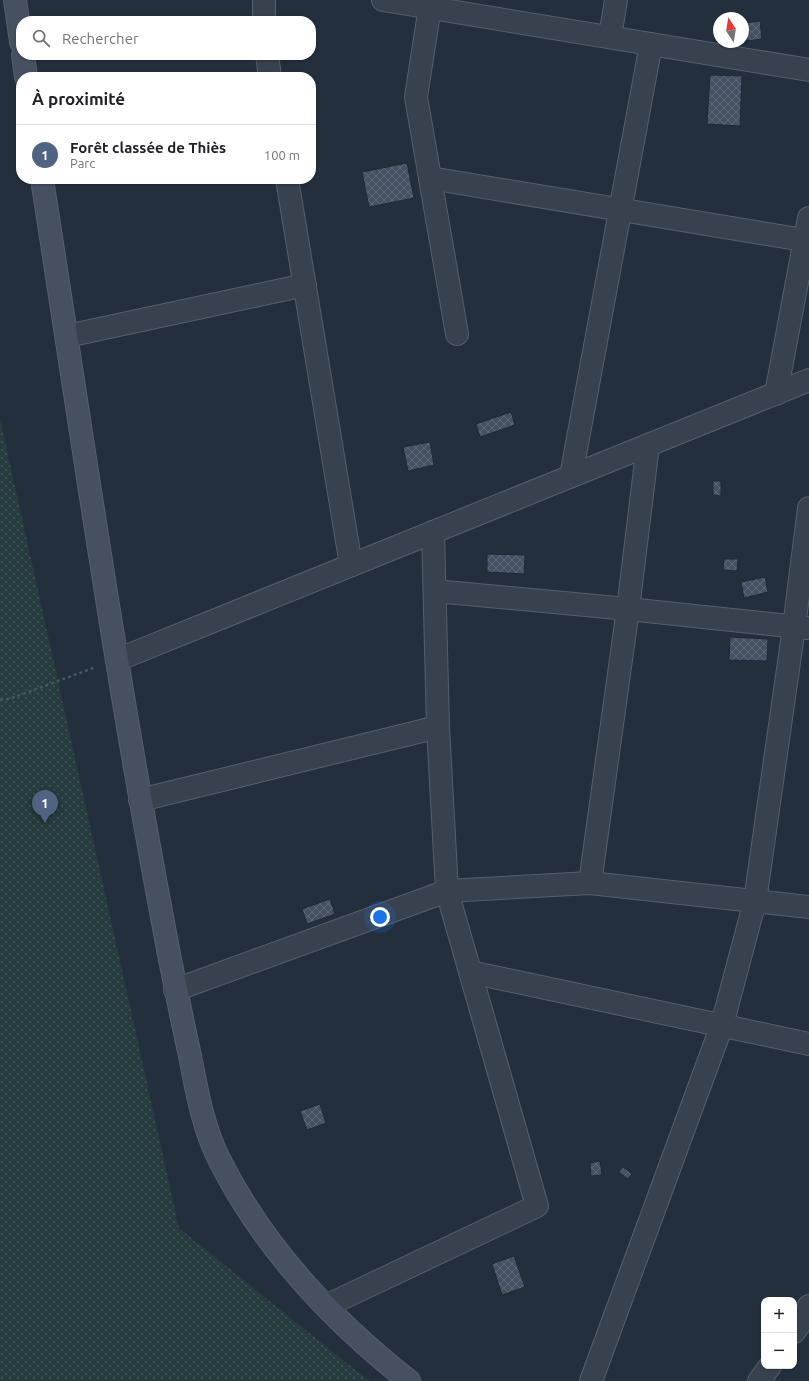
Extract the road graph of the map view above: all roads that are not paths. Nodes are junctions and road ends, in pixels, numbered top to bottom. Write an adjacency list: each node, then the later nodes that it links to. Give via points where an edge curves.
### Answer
1 (14, 0): 6 (main road)
2 (264, 0): 7 (street)
3 (383, 0): 5 (street)
4 (616, 0): 8 (street)
5 (430, 4): 8 (street); 15 (street, via 416,97)
6 (17, 16)
7 (264, 16)
8 (610, 37): 9 (street)
9 (651, 44): 12 (street); 18 (street)
10 (24, 60): 13 (main road)
11 (268, 60): 14 (street)
12 (809, 70)
13 (25, 72)
14 (269, 72)
15 (430, 178): 18 (street); 22 (street)
16 (43, 184): 23 (main road)
17 (288, 184): 21 (street)
18 (621, 210): 20 (street); 27 (street)
19 (809, 218): 20 (street)
20 (807, 240): 25 (street)
21 (305, 286): 23 (street); 30 (street)
22 (456, 334)
23 (67, 336): 34 (main road)
24 (809, 380): 25 (street)
25 (776, 394): 26 (street)
26 (648, 445): 27 (street); 32 (street)
27 (571, 476): 29 (street)
28 (809, 508): 33 (street)
29 (433, 532): 30 (street); 31 (street)
30 (351, 565): 34 (street)
31 (435, 591): 32 (street); 35 (street)
32 (628, 609): 33 (street); 37 (street)
33 (801, 627): 39 (street)
34 (117, 660): 36 (main road)
35 (438, 727): 36 (street); 38 (street)
36 (140, 800): 42 (main road)
37 (590, 883): 38 (street); 39 (street)
38 (447, 891): 41 (street); 42 (street)
39 (755, 901): 40 (street); 43 (street)
40 (809, 907)
41 (470, 972): 43 (street); 45 (street, via 537,1206)
42 (175, 990): 45 (main road, via 204,1123 219,1160 249,1211 277,1250)
43 (722, 1025): 44 (street); 50 (street)
44 (809, 1044)
45 (326, 1306): 49 (main road, via 381,1359)
46 (809, 1306): 47 (street, via 807,1314)
47 (797, 1328)
48 (768, 1369): 51 (street)
49 (409, 1381)
50 (591, 1381)
51 (759, 1381)

